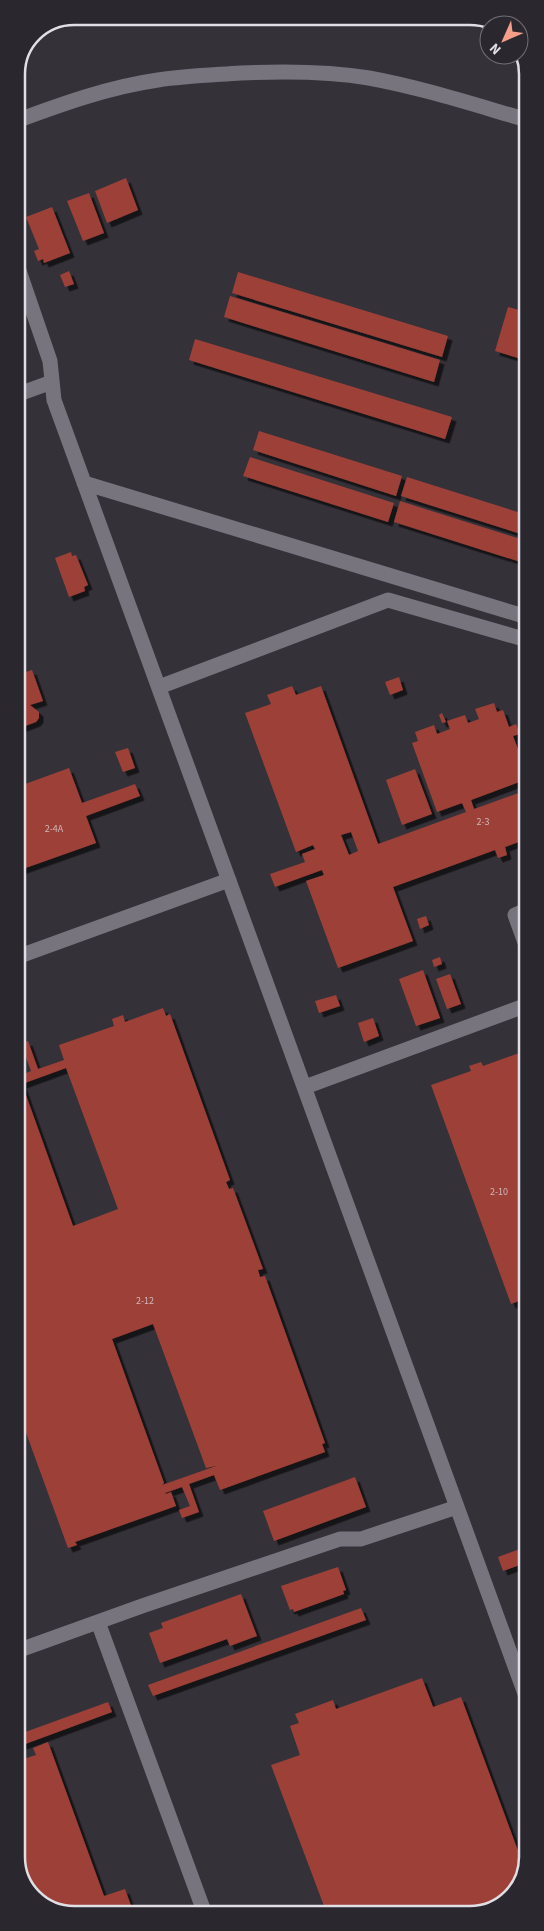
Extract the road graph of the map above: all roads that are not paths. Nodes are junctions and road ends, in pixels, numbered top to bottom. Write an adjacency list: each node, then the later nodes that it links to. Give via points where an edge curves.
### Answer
1 (25, 118): 2 (lane, via 68,102 158,80 296,71 368,78 419,88)
2 (519, 118)
3 (25, 288): 4 (lane, via 50,361)
4 (52, 382): 5 (lane); 6 (lane, via 54,400)
5 (25, 392)
6 (84, 483): 7 (lane); 9 (lane)
7 (519, 615)
8 (519, 638): 9 (lane, via 388,600)
9 (159, 687): 10 (lane)
10 (229, 880): 13 (lane); 15 (lane)
11 (519, 913): 12 (lane, via 515,915)
12 (519, 926)
13 (25, 954)
14 (519, 1008): 15 (lane)
15 (305, 1087): 16 (lane)
16 (457, 1507): 17 (lane, via 361,1539 340,1538); 19 (lane)
17 (98, 1622): 18 (lane); 20 (lane)
18 (25, 1648)
19 (519, 1677)
20 (202, 1906)

